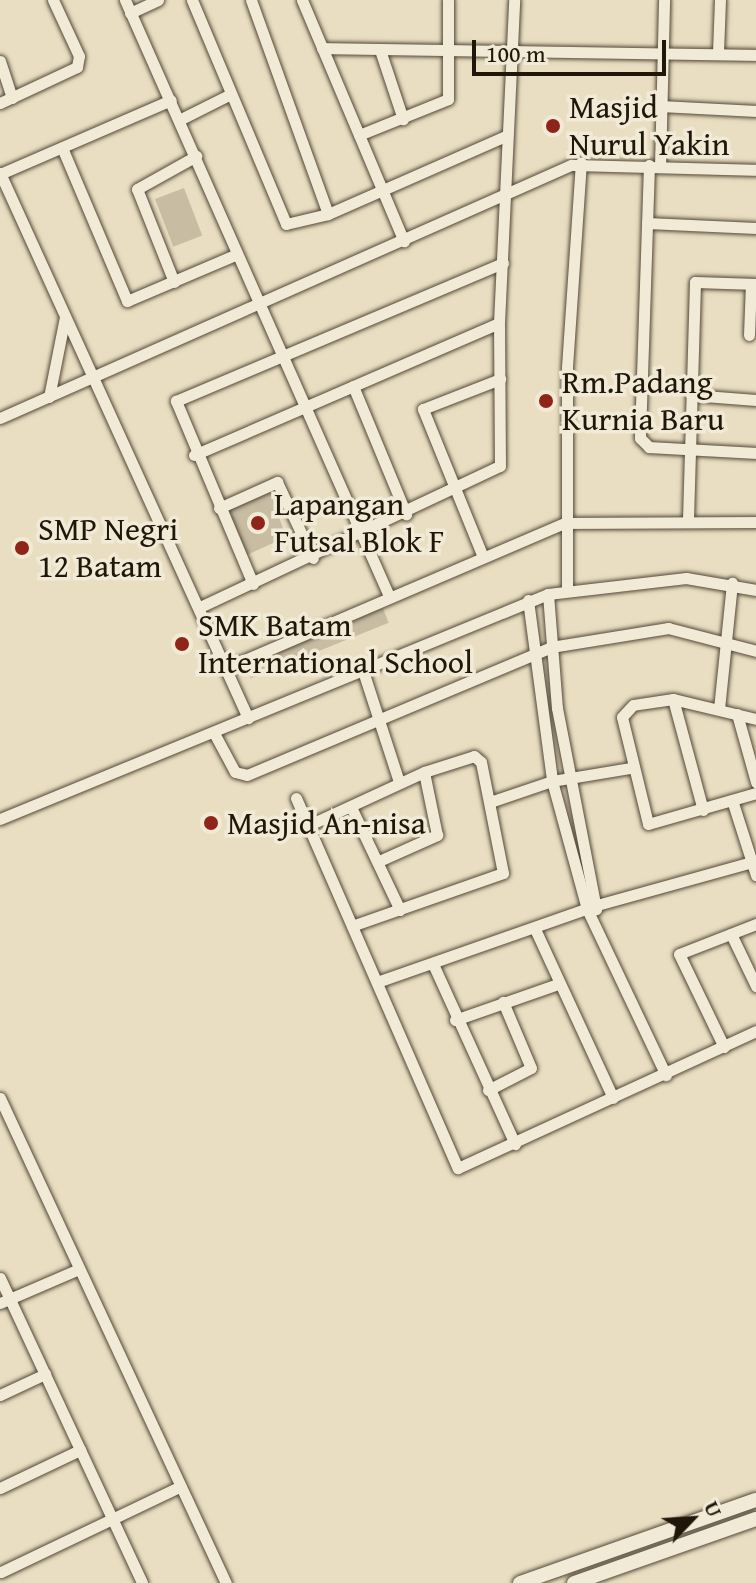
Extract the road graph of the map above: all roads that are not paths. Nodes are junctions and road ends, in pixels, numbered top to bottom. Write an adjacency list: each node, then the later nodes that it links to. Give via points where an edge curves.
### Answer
1 (53, 0): 21 (street, via 79,56 77,67)
2 (125, 0): 11 (street)
3 (158, 0): 11 (street)
4 (192, 0): 20 (street)
5 (251, 0): 38 (street)
6 (302, 0): 12 (street)
7 (448, 0): 14 (street)
8 (514, 0): 16 (street)
9 (664, 0): 15 (street)
10 (720, 0): 17 (street)
11 (130, 13): 22 (street)
12 (322, 48): 13 (street); 28 (street)
13 (380, 50): 14 (street); 26 (street)
14 (450, 50): 16 (street); 26 (street, via 448,99)
15 (663, 50): 16 (street); 17 (street); 24 (street)
16 (510, 51): 29 (street)
17 (718, 52): 18 (street)
18 (756, 55)
19 (0, 61): 21 (street)
20 (229, 95): 27 (street); 38 (street, via 282,222)
21 (12, 98): 23 (street)
22 (171, 100): 27 (street); 30 (street)
23 (0, 103)
24 (661, 106): 25 (street); 33 (street)
25 (756, 111)
26 (403, 119): 28 (street)
27 (179, 120): 31 (street)
28 (359, 135): 36 (street)
29 (506, 136): 36 (street); 37 (street)
30 (63, 150): 35 (street); 44 (street, via 127,301)
31 (196, 156): 42 (street); 44 (street, via 137,189)
32 (581, 162): 33 (street); 37 (street); 67 (street)
33 (654, 166): 34 (street); 39 (street)
34 (756, 170)
35 (0, 174): 47 (street)
36 (382, 189): 38 (street); 41 (street)
37 (506, 194): 41 (street); 43 (street)
38 (328, 214)
39 (647, 223): 40 (street); 59 (street, via 640,438 649,447)
40 (756, 228)
41 (404, 241): 46 (street)
42 (235, 255): 44 (street); 46 (street)
43 (503, 263): 48 (street); 50 (street)
44 (174, 282)
45 (754, 284): 49 (street); 54 (street, via 695,282)
46 (261, 304): 50 (street); 51 (street)
47 (65, 317): 51 (street); 55 (street)
48 (499, 323): 52 (street); 53 (street)
49 (749, 335)
50 (283, 358): 57 (street); 61 (street, via 176,401)
51 (93, 378): 55 (street); 78 (street)
52 (500, 379): 62 (street, via 500,466); 62 (street, via 423,409)
53 (353, 386): 57 (street); 64 (street)
54 (691, 395): 56 (street); 59 (street)
55 (49, 397): 58 (street)
56 (756, 400)
57 (304, 407): 61 (street); 68 (street)
58 (0, 418)
59 (689, 451): 60 (street); 65 (street)
60 (756, 453)
61 (194, 455): 63 (street)
62 (456, 493): 64 (street); 69 (street)
63 (219, 508): 70 (street, via 277,482); 72 (street)
64 (406, 514): 68 (street)
65 (688, 519): 66 (street); 67 (street)
66 (756, 522)
67 (565, 523): 69 (street); 73 (street)
68 (362, 535): 70 (street); 76 (street)
69 (483, 557): 76 (street)
70 (313, 558): 72 (street)
71 (732, 583): 73 (street, via 686,578); 74 (street); 79 (street)
72 (253, 584): 78 (street)
73 (567, 589): 75 (street)
74 (756, 590)
75 (548, 594): 77 (street); 80 (street)
76 (389, 596): 83 (street)
77 (528, 600): 82 (street); 84 (street)
78 (200, 607): 83 (street)
79 (725, 645): 80 (street, via 668,628); 81 (street); 86 (street)
80 (551, 647): 82 (street); 94 (street)
81 (756, 651)
82 (535, 652): 88 (street); 95 (street)
83 (226, 668): 89 (street)
84 (362, 668): 88 (street); 89 (street)
85 (673, 699): 86 (street); 92 (street, via 625,710); 103 (street)
86 (719, 709): 87 (street)
87 (737, 714): 90 (street); 97 (street)
88 (377, 717): 91 (street, via 247,775 235,772); 96 (street)
89 (248, 718): 91 (street)
90 (756, 719)
91 (214, 733): 104 (street)
92 (630, 768): 94 (street); 103 (street, via 648,824)
93 (424, 772): 96 (street); 101 (street, via 478,758); 106 (street, via 437,835)
94 (569, 779): 95 (street); 110 (street)
95 (552, 781): 101 (street); 110 (street)
96 (399, 782): 102 (street)
97 (756, 782)
98 (756, 793): 100 (street)
99 (296, 798): 105 (street)
100 (732, 800): 103 (street); 107 (street)
101 (490, 802): 109 (street, via 503,873)
102 (351, 807): 105 (street); 106 (street)
103 (703, 810)
104 (0, 819)
105 (307, 826): 112 (street)
106 (379, 861): 109 (street)
107 (754, 862): 108 (street); 110 (street)
108 (756, 875)
109 (400, 910): 112 (street)
110 (593, 910): 113 (street); 123 (street)
111 (756, 924): 114 (street)
112 (352, 926): 116 (street)
113 (535, 929): 115 (street); 117 (street)
114 (731, 934): 118 (street); 122 (street, via 679,954)
115 (433, 964): 116 (street); 120 (street)
116 (377, 982): 129 (street, via 456,1167)
117 (558, 984): 119 (street); 126 (street)
118 (756, 986)
119 (503, 1002): 120 (street); 124 (street, via 531,1068)
120 (455, 1020): 124 (street)
121 (756, 1031): 122 (street)
122 (724, 1047): 123 (street)
123 (666, 1075): 126 (street)
124 (488, 1090): 129 (street)
125 (0, 1098): 127 (street)
126 (613, 1098): 129 (street)
127 (12, 1126): 128 (street); 130 (street)
128 (0, 1131)
129 (515, 1144)
130 (79, 1269): 132 (street); 136 (street)
131 (0, 1278): 132 (street)
132 (5, 1301): 133 (street)
133 (45, 1374): 134 (street); 135 (street)
134 (0, 1395)
135 (80, 1450): 137 (street); 139 (street)
136 (181, 1486): 139 (street); 145 (street)
137 (0, 1488)
138 (756, 1500): 141 (street)
139 (112, 1518): 142 (street); 144 (street)
140 (756, 1519): 143 (street)
141 (578, 1563): 143 (street); 146 (street)
142 (3, 1575)
143 (579, 1582)
144 (142, 1583)
145 (226, 1583)
146 (520, 1583)

